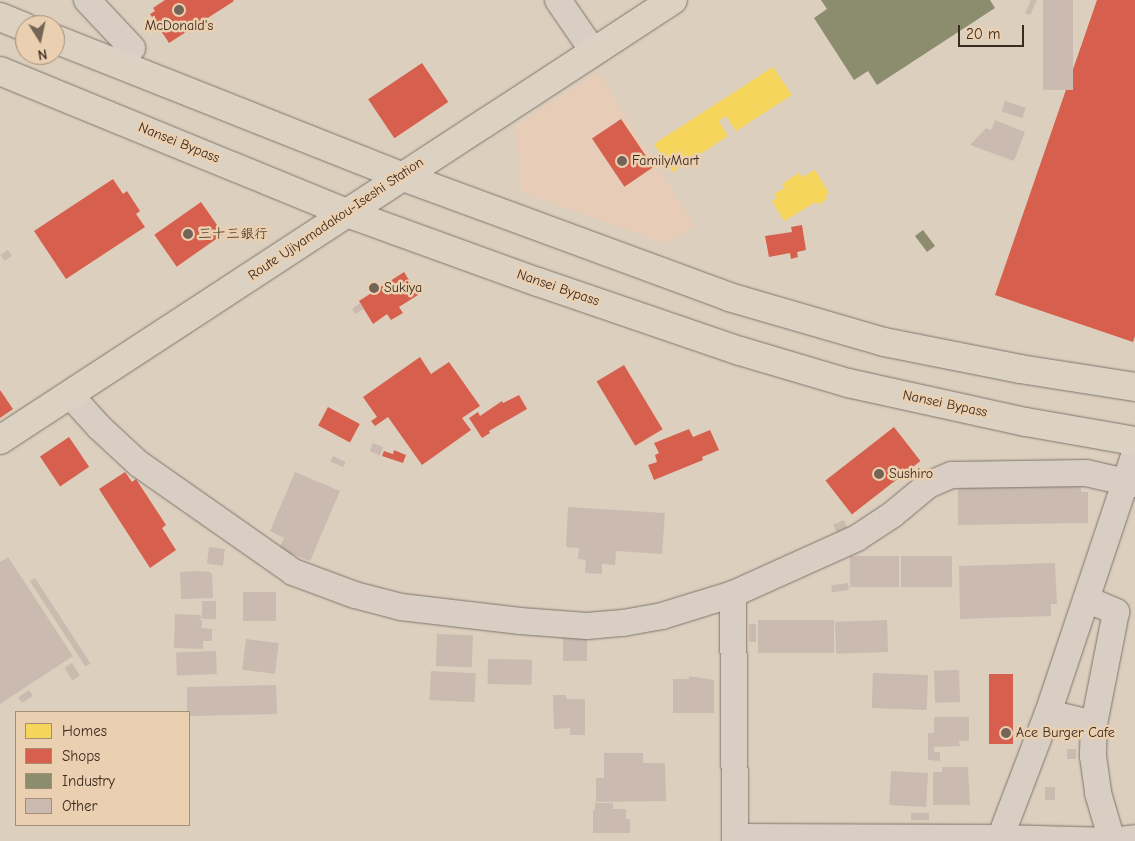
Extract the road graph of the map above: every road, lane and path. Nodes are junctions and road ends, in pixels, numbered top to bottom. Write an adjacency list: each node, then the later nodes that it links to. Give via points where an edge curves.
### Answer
1 (87, 0): 7 (street)
2 (558, 0): 8 (street)
3 (673, 0): 8 (main road, Route Ujiyamadakou-Iseshi Station)
4 (0, 17): 5 (main road)
5 (15, 23)
6 (65, 43): 10 (main road)
7 (132, 48)
8 (593, 51): 10 (main road, Route Ujiyamadakou-Iseshi Station)
9 (0, 71): 11 (main road, Nansei Bypass)
10 (401, 176): 11 (main road, Route Ujiyamadakou-Iseshi Station); 12 (main road, via 729,296 874,340)
11 (347, 213): 13 (main road, Route Ujiyamadakou-Iseshi Station); 15 (main road, Nansei Bypass, via 730,348 848,383 1026,422)
12 (1135, 387)
13 (70, 395): 14 (main road, Route Ujiyamadakou-Iseshi Station); 18 (street, via 138,464 242,538 293,572 355,595 401,607 587,626 662,616)
14 (0, 440)
15 (1135, 441)
16 (1135, 453): 17 (street)
17 (1130, 483): 18 (street, via 1086,473 952,475 928,485 892,516 857,538); 19 (street)
18 (733, 594): 23 (street)
19 (1086, 599): 20 (street); 21 (street, via 1116,612)
20 (1048, 713): 21 (street); 24 (street)
21 (1094, 724): 25 (street, via 1093,756 1098,793)
22 (1135, 838): 25 (street)
23 (735, 839): 24 (street)
24 (1000, 839): 25 (street)
25 (1112, 841)

